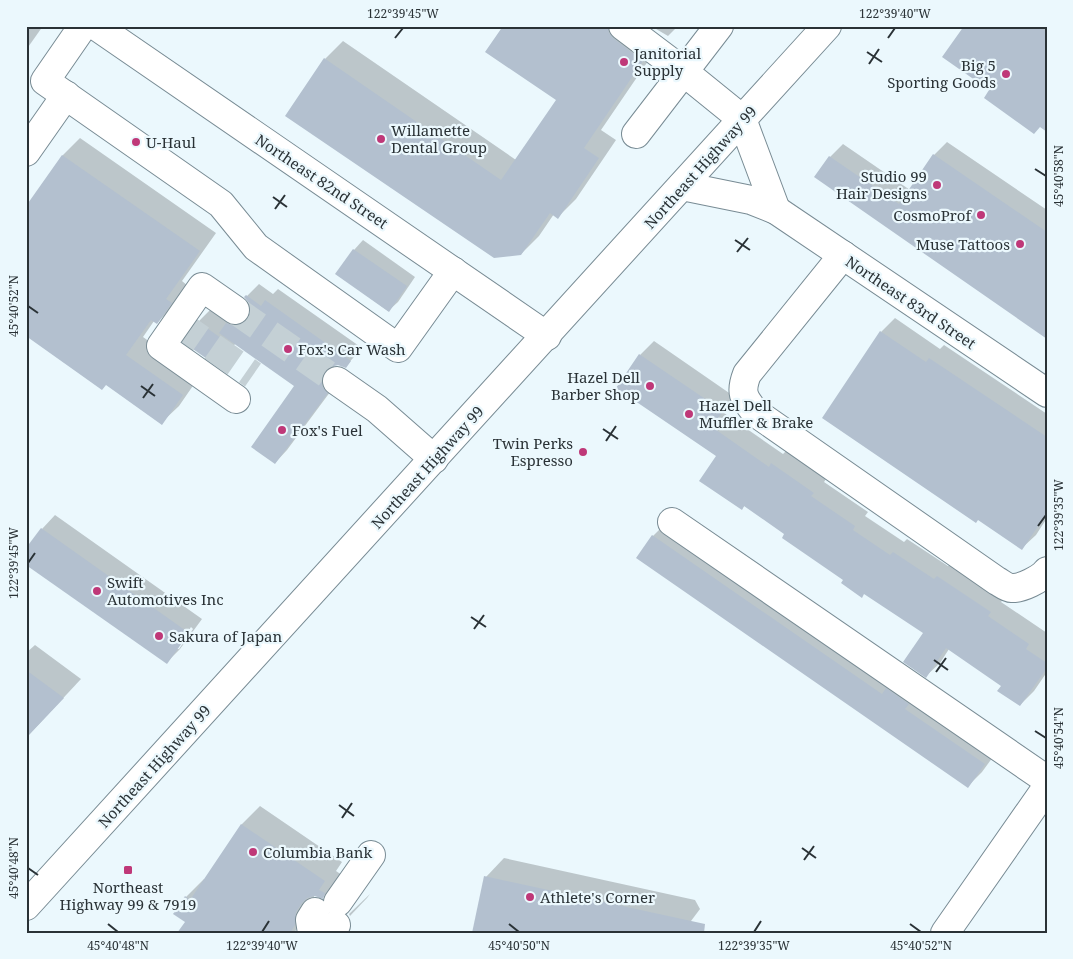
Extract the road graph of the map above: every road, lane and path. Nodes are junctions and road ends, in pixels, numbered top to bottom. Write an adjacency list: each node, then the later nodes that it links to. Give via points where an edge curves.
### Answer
1 (84, 26): 7 (street, via 45,81)
2 (96, 26): 14 (street, Northeast 82nd Street)
3 (623, 26): 6 (street)
4 (719, 26): 6 (street)
5 (828, 26): 8 (street, Northeast Highway 99)
6 (684, 72): 8 (street); 9 (street)
7 (66, 95): 10 (street); 14 (street, via 221,204 256,247 398,348)
8 (742, 119): 11 (street, Northeast Highway 99); 12 (street)
9 (636, 134)
10 (26, 152)
11 (682, 186): 12 (street, Northeast 83rd Street, via 752,200); 16 (street, Northeast Highway 99)
12 (776, 210): 13 (street, Northeast 83rd Street)
13 (843, 255): 18 (street, Northeast 83rd Street); 22 (street, via 747,374 742,386 749,405 997,581 1012,588 1030,584)
14 (453, 271): 16 (street, Northeast 82nd Street)
15 (235, 310): 19 (street, via 202,287 161,346)
16 (547, 336): 20 (street, Northeast Highway 99)
17 (336, 380): 20 (street, via 377,409)
18 (1047, 394)
19 (236, 400)
20 (434, 459): 26 (street, Northeast Highway 99)
21 (672, 522): 23 (street)
22 (1047, 571)
23 (1047, 780)
24 (1047, 787): 28 (street)
25 (371, 855): 27 (street)
26 (28, 902)
27 (330, 914)
28 (945, 933)

